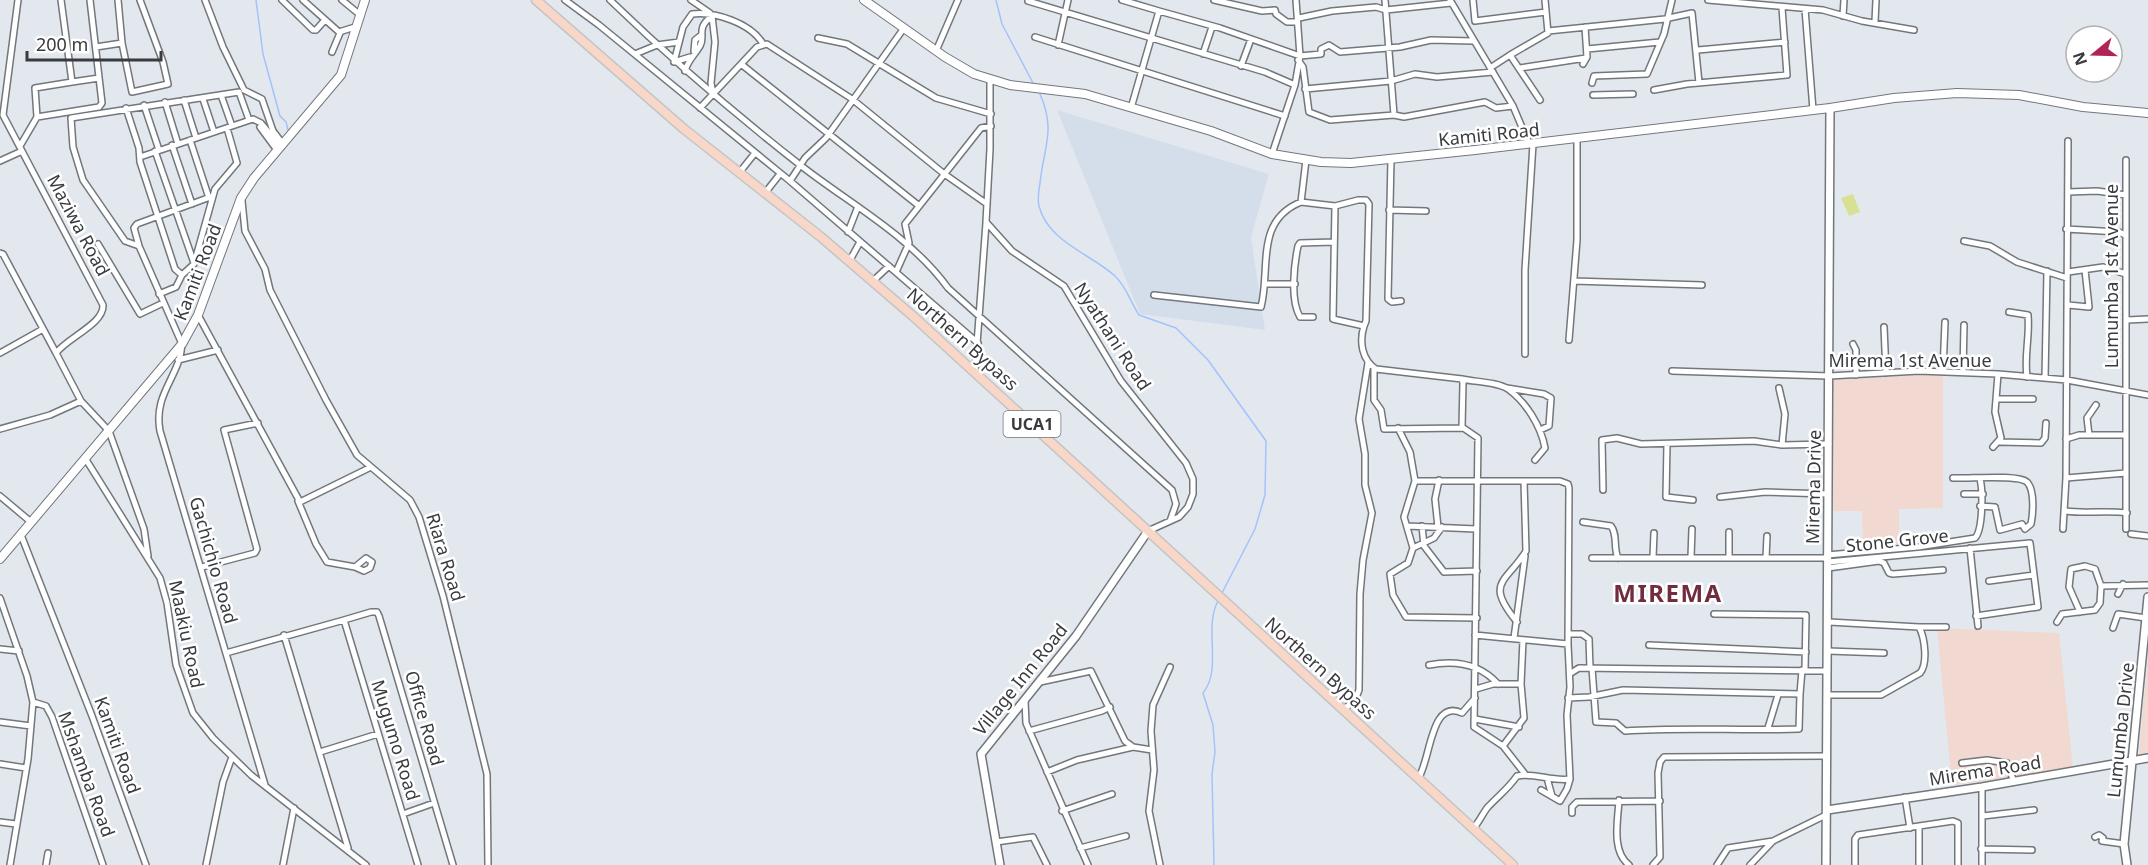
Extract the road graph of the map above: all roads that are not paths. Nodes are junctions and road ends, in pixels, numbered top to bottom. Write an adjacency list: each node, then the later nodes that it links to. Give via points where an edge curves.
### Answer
1 (18, 0): 83 (street, Maziwa Road)
2 (61, 0): 89 (street)
3 (90, 0): 64 (street)
4 (118, 0): 60 (street)
5 (140, 0): 60 (street, via 163,62 167,86 131,91)
6 (205, 0): 127 (street, via 244,90 262,99)
7 (282, 0): 43 (street, via 313,30)
8 (303, 0): 43 (street)
9 (342, 0): 38 (street)
10 (365, 0): 38 (main road, Kamiti Road)
11 (536, 0): 138 (main road, Northern Bypass / UCA1)
12 (565, 0): 70 (street)
13 (610, 0): 62 (street)
14 (691, 0): 39 (street)
15 (864, 0): 48 (main road, Kamiti Road)
16 (958, 0): 68 (street)
17 (1068, 0): 35 (street)
18 (1122, 0): 36 (street)
19 (1214, 0): 42 (street, via 1262,11 1275,9 1287,22)
20 (1296, 0): 42 (street)
21 (1385, 0): 34 (street)
22 (1473, 0): 37 (street, via 1475,21)
23 (1545, 0): 37 (street)
24 (1672, 0): 41 (street)
25 (1708, 0): 29 (street)
26 (1844, 0): 40 (street)
27 (1876, 0): 44 (street)
28 (1028, 1): 35 (street)
29 (1739, 1): 31 (street)
30 (1450, 2): 34 (street); 56 (street)
31 (1777, 2): 32 (street)
32 (1782, 8): 33 (street); 59 (street)
33 (1805, 9): 40 (street); 110 (street)
34 (1386, 10): 42 (street, via 1376,7 1332,11); 65 (street)
35 (1065, 11): 54 (street); 63 (street)
36 (1159, 11): 46 (street); 54 (street)
37 (1546, 12): 50 (street)
38 (359, 14): 45 (main road, Kamiti Road)
39 (712, 15): 57 (street, via 690,15); 61 (street, via 737,22 756,33); 73 (street, via 704,23 700,47); 95 (street)
40 (1843, 16): 44 (street)
41 (1667, 19): 47 (street); 58 (street); 67 (street, via 1692,13)
42 (1298, 20): 74 (street)
43 (324, 21): 51 (street)
44 (1875, 22): 49 (street)
45 (355, 27): 51 (street); 127 (main road, Kamiti Road, via 341,75)
46 (1212, 27): 55 (street); 71 (street)
47 (1585, 27): 50 (street); 66 (street)
48 (904, 28): 68 (main road, Kamiti Road); 78 (street)
49 (1914, 30)
50 (1548, 31): 72 (street)
51 (340, 33): 69 (street)
52 (1035, 37): 63 (street)
53 (818, 38): 78 (street, via 847,44)
54 (1150, 38): 71 (street); 85 (street)
55 (1251, 39): 74 (street); 80 (street)
56 (1473, 41): 65 (street, via 1431,40); 82 (street)
57 (679, 42): 62 (street); 76 (street)
58 (1660, 42): 66 (street); 90 (street, via 1647,74 1594,76)
59 (1785, 42): 67 (street); 91 (street, via 1787,75)
60 (122, 43): 64 (street)
61 (763, 44): 77 (street); 100 (street)
62 (657, 45): 70 (street); 76 (street)
63 (1058, 45): 85 (street)
64 (96, 47): 86 (street)
65 (1389, 48): 74 (street, via 1340,52 1329,45 1321,49 1321,54); 88 (street)
66 (1587, 49): 75 (street)
67 (1698, 50): 91 (street)
68 (936, 51): 87 (main road, Kamiti Road, via 958,66)
69 (332, 52)
70 (635, 54): 107 (street)
71 (1203, 54): 80 (street)
72 (1510, 55): 81 (street); 82 (street)
73 (690, 57): 76 (street); 84 (street)
74 (1299, 58): 92 (street); 93 (street)
75 (1586, 58): 79 (street); 81 (street)
76 (674, 62): 84 (street)
77 (741, 64): 95 (street); 121 (street)
78 (879, 64): 100 (street); 113 (street, via 936,98)
79 (1583, 64)
80 (1241, 66): 92 (street)
81 (1520, 68): 102 (street)
82 (1492, 70): 88 (street, via 1437,77 1415,74); 105 (street)
83 (3, 71): 111 (street, Maziwa Road)
84 (685, 71): 95 (street)
85 (1140, 71): 108 (street); 115 (street)
86 (99, 78): 89 (street); 116 (street, via 99,107)
87 (990, 79): 108 (main road, Kamiti Road, via 1033,89 1085,94); 113 (street)
88 (1391, 81): 93 (street); 114 (street)
89 (72, 82): 116 (street, via 35,88)
90 (1592, 83)
91 (1699, 83): 94 (street)
92 (1295, 85): 115 (street)
93 (1305, 89): 114 (street, via 1308,111 1324,119)
94 (1653, 90)
95 (713, 94): 107 (street); 137 (street)
96 (1634, 94): 98 (street)
97 (221, 95): 99 (street); 117 (street, via 239,92); 119 (street)
98 (1593, 95)
99 (203, 99): 101 (street); 120 (street)
100 (852, 99): 121 (street); 140 (street)
101 (184, 100): 103 (street); 122 (street)
102 (1540, 100)
103 (165, 102): 104 (street); 126 (street)
104 (144, 105): 106 (street); 129 (street)
105 (1513, 106): 114 (street, via 1496,108 1485,102 1404,117); 125 (street)
106 (126, 108): 132 (street); 165 (street, via 72,116 72,144 89,190 125,241)
107 (700, 108): 130 (street)
108 (1131, 108): 131 (main road, Kamiti Road)
109 (1830, 108): 110 (main road, Kamiti Road); 112 (main road, Kamiti Road, via 1976,92); 218 (street, Mirema Drive)
110 (1813, 110): 123 (main road, Kamiti Road)
111 (2, 112): 128 (street, Maziwa Road)
112 (2148, 113)
113 (990, 114): 118 (street)
114 (1394, 115)
115 (1286, 116): 131 (street)
116 (37, 117): 128 (street)
117 (249, 120): 119 (street); 127 (street, via 255,119)
118 (991, 126): 140 (street, via 981,128); 149 (street)
119 (230, 127): 120 (street); 145 (street, via 237,163)
120 (214, 132): 122 (street)
121 (828, 135): 137 (street); 150 (street)
122 (193, 139): 126 (street); 145 (street)
123 (1577, 139): 125 (main road, Kamiti Road); 178 (street)
124 (2068, 141): 142 (street)
125 (1531, 144): 133 (main road, Kamiti Road); 207 (street)
126 (175, 145): 129 (street); 148 (street)
127 (280, 147): 146 (main road, Kamiti Road)
128 (21, 148): 136 (street); 206 (street, Maziwa Road, via 103,305 101,317)
129 (157, 151): 132 (street); 154 (street)
130 (755, 153): 138 (street); 139 (street)
131 (1272, 154): 134 (main road, Kamiti Road)
132 (140, 157): 156 (street)
133 (1391, 159): 134 (main road, Kamiti Road, via 1342,163); 153 (street)
134 (1306, 160): 147 (street)
135 (2126, 160): 144 (street, Lumumba 1st Avenue)
136 (0, 162)
137 (801, 166): 141 (street); 152 (street)
138 (739, 173): 143 (main road, Northern Bypass / UCA1)
139 (780, 174): 141 (street); 143 (street)
140 (944, 174): 149 (street); 150 (street)
141 (790, 182): 159 (street)
142 (2068, 192): 144 (street, via 2097,190); 158 (street)
143 (765, 193): 168 (main road, Northern Bypass / UCA1)
144 (2126, 195): 160 (street, Lumumba 1st Avenue)
145 (211, 197): 148 (street); 169 (street)
146 (241, 198): 188 (main road, Kamiti Road); 248 (street, Riara Road, via 245,231 265,269 274,298 326,400 357,455)
147 (1301, 202): 151 (street); 179 (street, via 1282,211 1269,236)
148 (192, 204): 154 (street)
149 (987, 204): 157 (street)
150 (918, 205): 166 (street, via 905,224)
151 (1335, 207): 163 (street); 195 (street, via 1358,200 1369,204)
152 (857, 208): 159 (street); 166 (street)
153 (1389, 210): 155 (street); 184 (street, via 1388,299)
154 (175, 211): 156 (street); 169 (street)
155 (1426, 211)
156 (157, 217): 165 (street, via 135,226); 175 (street, via 175,269)
157 (986, 222): 189 (street); 264 (street, Nyathani Road, via 1012,251 1058,280 1070,293 1121,381 1181,453 1193,479)
158 (2066, 229): 160 (street); 176 (street)
159 (848, 232): 162 (street)
160 (2125, 235): 174 (street, Lumumba 1st Avenue)
161 (1964, 241): 172 (street, via 1990,246 2017,262)
162 (860, 242): 168 (street); 170 (street)
163 (1334, 242): 180 (street, via 1300,243); 195 (street, via 1333,319)
164 (98, 244): 185 (street, via 140,314)
165 (139, 246): 182 (street)
166 (908, 246): 173 (street); 189 (street)
167 (0, 253): 197 (street)
168 (850, 260): 177 (main road, Northern Bypass / UCA1)
169 (194, 264): 175 (street)
170 (888, 266): 173 (street); 177 (street)
171 (2085, 270): 174 (street, via 2103,267); 176 (street); 186 (street, via 2089,307)
172 (2047, 271): 176 (street); 220 (street)
173 (896, 272): 201 (street)
174 (2126, 274): 192 (street, Lumumba 1st Avenue)
175 (182, 275): 182 (street, via 176,287)
176 (2068, 275): 186 (street)
177 (873, 281): 211 (main road, Northern Bypass / UCA1)
178 (1574, 281): 181 (street); 200 (street)
179 (1265, 284): 180 (street); 183 (street, via 1260,308)
180 (1295, 284): 190 (street, via 1299,315)
181 (1702, 285)
182 (159, 294): 185 (street)
183 (1154, 295)
184 (1401, 301)
185 (163, 303): 202 (street)
186 (2068, 305): 199 (street)
187 (2009, 312): 219 (street, via 2028,315)
188 (198, 315): 202 (main road, Kamiti Road); 204 (street)
189 (980, 317): 201 (street); 266 (street, via 1172,490)
190 (1313, 317)
191 (2148, 319): 192 (street)
192 (2127, 320): 225 (street, Lumumba 1st Avenue)
193 (1945, 322): 213 (street)
194 (1964, 325): 214 (street)
195 (1364, 326): 209 (street, via 1362,341)
196 (1884, 327): 215 (street)
197 (43, 329): 205 (street); 206 (street)
198 (2076, 335): 199 (street)
199 (2068, 336): 222 (street)
200 (1569, 340)
201 (978, 343): 211 (street)
202 (182, 344): 208 (street, Gachichio Road); 237 (main road, Kamiti Road)
203 (1853, 345): 217 (street)
204 (218, 350): 208 (street); 231 (street)
205 (0, 353)
206 (56, 353): 229 (street)
207 (1525, 354)
208 (178, 360): 300 (street, Gachichio Road, via 160,399 158,421)
209 (1368, 363): 210 (street); 358 (street, via 1359,419 1365,485 1372,513 1361,585 1359,690 1355,700)
210 (1374, 368): 221 (street); 235 (street, via 1374,400 1383,427)
211 (975, 371): 280 (main road, Northern Bypass / UCA1)
212 (1672, 371): 218 (street, Mirema 1st Avenue)
213 (1943, 371): 214 (street, Mirema 1st Avenue); 215 (street, Mirema 1st Avenue)
214 (1963, 372): 216 (street, Mirema 1st Avenue)
215 (1886, 373): 217 (street, Mirema 1st Avenue)
216 (1998, 374): 219 (street, Mirema 1st Avenue); 227 (street)
217 (1856, 375): 218 (street, Mirema 1st Avenue)
218 (1829, 376): 243 (street, Mirema Drive)
219 (2027, 377): 220 (street, Mirema 1st Avenue)
220 (2045, 378): 222 (street, Mirema 1st Avenue)
221 (1462, 380): 223 (street); 233 (street)
222 (2067, 380): 225 (street, Mirema 1st Avenue); 240 (street)
223 (1507, 388): 236 (street); 236 (street, via 1551,398 1549,426)
224 (1779, 388): 244 (street, via 1785,414)
225 (2126, 392): 226 (street, Mirema 1st Avenue); 239 (street, Lumumba 1st Avenue)
226 (2148, 395)
227 (1997, 399): 228 (street); 241 (street)
228 (2033, 399)
229 (81, 401): 234 (street, via 50,415); 237 (street)
230 (2096, 405): 238 (street, via 2087,418)
231 (258, 423): 263 (street); 300 (street, via 224,430 257,549 255,553)
232 (2046, 423): 241 (street, via 2041,443)
233 (1463, 428): 235 (street); 255 (street, via 1478,438)
234 (0, 429)
235 (1398, 429): 254 (street, via 1410,452)
236 (1540, 430): 247 (street, via 1545,447)
237 (109, 431): 246 (main road, Kamiti Road); 291 (street, via 144,529)
238 (2089, 435): 239 (street); 240 (street)
239 (2126, 435): 249 (street, Lumumba 1st Avenue)
240 (2066, 439): 251 (street)
241 (1999, 442): 245 (street)
242 (1667, 444): 244 (street, via 1754,441); 257 (street, via 1602,440); 265 (street, via 1666,497)
243 (1829, 444): 244 (street); 258 (street, Mirema Drive)
244 (1782, 445)
245 (1994, 447)
246 (85, 459): 271 (main road, Kamiti Road); 291 (street, Maakiu Road)
247 (1534, 460)
248 (369, 468): 263 (street, via 302,502); 423 (street, Riara Road, via 413,504 432,554 487,774)
249 (2126, 473): 251 (street); 269 (street, Lumumba 1st Avenue)
250 (1953, 478): 252 (street)
251 (2066, 478): 268 (street)
252 (1980, 479): 260 (street); 267 (street, via 2012,477 2026,481 2032,503 2031,524 2025,529 2016,524 2000,530 1995,507)
253 (1439, 480): 254 (street); 255 (street); 275 (street, via 1434,499)
254 (1415, 481): 273 (street, via 1404,518)
255 (1478, 481): 256 (street); 276 (street)
256 (1524, 481): 290 (street); 325 (street, via 1568,484)
257 (1603, 490)
258 (1828, 494): 262 (street, via 1765,492); 299 (street, Mirema Drive)
259 (1964, 494): 260 (street)
260 (1983, 494): 267 (street)
261 (0, 496): 271 (street)
262 (1720, 497)
263 (297, 499): 301 (street, via 327,562)
264 (1191, 500): 266 (street); 270 (street, via 1184,513)
265 (1694, 500)
266 (1176, 504): 270 (street)
267 (1980, 506): 299 (street, via 1979,533 1973,539)
268 (2066, 511): 269 (street); 278 (street)
269 (2127, 513): 279 (street, Lumumba 1st Avenue)
270 (1170, 521): 280 (street)
271 (31, 522): 284 (main road, Kamiti Road)
272 (1583, 522): 296 (street, via 1611,526)
273 (1407, 526): 274 (street); 288 (street)
274 (1422, 526): 275 (street); 287 (street)
275 (1440, 527): 276 (street); 287 (street, via 1434,538)
276 (1476, 528): 303 (street)
277 (1692, 529): 293 (street)
278 (2063, 529)
279 (2126, 529)
280 (1148, 531): 345 (street, Village Inn Road); 358 (main road, Northern Bypass / UCA1)
281 (1729, 532): 294 (street)
282 (1654, 533): 292 (street)
283 (2131, 534): 286 (street)
284 (21, 535): 298 (main road, Kamiti Road); 418 (street, Kamiti Road)
285 (1767, 536): 297 (street)
286 (2148, 536)
287 (1424, 543): 288 (street); 303 (street, via 1444,572)
288 (1413, 548): 315 (street, via 1408,564 1390,574 1393,596 1403,615)
289 (1970, 548): 299 (street, Stone Grove); 304 (street, Stone Grove, via 2029,542); 314 (street, Stone Grove)
290 (1526, 551): 318 (street); 318 (street, via 1502,579 1504,606)
291 (148, 556): 371 (street, Maakiu Road, via 164,590 176,664 188,704 202,726)
292 (1653, 557): 293 (street); 296 (street)
293 (1691, 557): 294 (street)
294 (1729, 557): 297 (street)
295 (1592, 558): 296 (street)
296 (1618, 558)
297 (1766, 558): 299 (street)
298 (0, 559)
299 (1827, 561): 302 (street, via 1880,561 1893,574); 319 (street, Mirema Drive)
300 (202, 567): 336 (street, Gachichio Road)
301 (355, 567)
302 (1942, 570)
303 (1477, 572): 315 (street)
304 (2034, 575): 305 (street); 314 (street, Stone Grove, via 2038,608)
305 (1989, 581)
306 (2123, 584): 307 (street); 308 (street); 309 (street)
307 (2148, 585)
308 (2101, 586): 312 (street, via 2098,608); 312 (street, via 2095,568 2071,569 2069,587)
309 (2118, 594)
310 (2148, 597): 316 (street, Lumumba Drive)
311 (0, 598): 333 (street)
312 (2080, 612): 320 (street, via 2062,614)
313 (1714, 614): 334 (street, via 1806,615)
314 (1976, 616): 321 (street, Stone Grove)
315 (1478, 618): 327 (street)
316 (2146, 618): 324 (street, via 2118,614); 373 (street, Lumumba Drive)
317 (345, 621): 326 (street, Office Road); 365 (street, Mugumo Road); 391 (street, Office Road, via 370,612 379,615)
318 (1517, 622): 328 (street)
319 (1829, 622): 322 (street); 335 (street, Mirema Drive)
320 (2057, 622)
321 (1978, 626)
322 (1919, 627): 323 (street); 350 (street, via 1924,662 1920,673 1881,695)
323 (1946, 627)
324 (2113, 628)
325 (1568, 634): 330 (street); 341 (street, via 1582,634 1589,639)
326 (284, 635): 336 (street, Office Road); 369 (street)
327 (1475, 635): 328 (street); 340 (street)
328 (1514, 638): 329 (street)
329 (1522, 640): 330 (street); 347 (street)
330 (1568, 644): 344 (street)
331 (1649, 645): 334 (street)
332 (0, 649): 333 (street)
333 (19, 651): 356 (street)
334 (1806, 651): 342 (street)
335 (1828, 651): 337 (street); 343 (street, Mirema Drive)
336 (226, 653): 383 (street, Gachichio Road)
337 (1884, 653)
338 (1429, 665): 340 (street)
339 (1170, 666): 368 (street, via 1154,705)
340 (1475, 666): 346 (street); 348 (street)
341 (1591, 668): 342 (street); 344 (street); 351 (street)
342 (1804, 670): 343 (street); 349 (street)
343 (1827, 671): 350 (street, Mirema Drive)
344 (1570, 673): 354 (street)
345 (1040, 682): 355 (street, Village Inn Road); 357 (street, via 1091,671)
346 (1498, 684): 347 (street); 348 (street)
347 (1521, 684): 362 (street, via 1524,718)
348 (1476, 689): 353 (street)
349 (1800, 694): 352 (street); 363 (street, via 1799,729)
350 (1827, 694): 370 (street, Mirema Drive)
351 (1595, 695): 352 (street, via 1623,690); 354 (street); 363 (street, via 1596,722 1616,723 1625,731)
352 (1778, 695): 363 (street)
353 (1475, 698): 359 (street); 380 (street, via 1462,713 1441,713 1426,766)
354 (1568, 698): 381 (street)
355 (1025, 701): 364 (street, via 1024,717); 407 (street, Village Inn Road, via 981,754)
356 (33, 702): 361 (street); 417 (street, Mshamba Road, via 46,706 52,717)
357 (1110, 707): 364 (street); 367 (street, via 1125,741)
358 (1343, 710): 380 (main road, Northern Bypass / UCA1)
359 (1475, 719): 362 (street); 366 (street, via 1474,727)
360 (0, 722): 361 (street)
361 (31, 726): 376 (street)
362 (1519, 727): 366 (street)
363 (1768, 728)
364 (1029, 731): 377 (street)
365 (378, 734): 369 (street); 397 (street, Mugumo Road)
366 (1503, 746): 378 (street)
367 (1133, 747): 368 (street); 377 (street, via 1077,760)
368 (1152, 750): 427 (street, via 1149,811)
369 (320, 752): 410 (street)
370 (1827, 756): 390 (street, via 1668,756 1658,768); 396 (street, Mirema Drive)
371 (232, 757): 383 (street, Maakiu Road); 419 (street)
372 (2148, 758): 373 (street, Mirema Road)
373 (2132, 760): 382 (street, Mirema Road); 408 (street, Lumumba Drive)
374 (1962, 763): 382 (street, via 1987,760 2007,764)
375 (0, 764): 376 (street)
376 (26, 768): 400 (street)
377 (1047, 772): 394 (street)
378 (1525, 774): 379 (street); 403 (street, via 1517,776)
379 (1547, 778): 381 (street); 387 (street)
380 (1418, 779): 403 (main road, Northern Bypass / UCA1)
381 (1570, 779): 387 (street, via 1560,801)
382 (2014, 782): 384 (street, Mirema Road)
383 (265, 785): 392 (street, Maakiu Road)
384 (1982, 787): 388 (street, Mirema Road); 398 (street)
385 (1540, 790): 387 (street)
386 (1112, 794): 394 (street)
387 (1552, 796)
388 (1905, 797): 396 (street, Mirema Road); 402 (street)
389 (1619, 800): 390 (street); 395 (street, via 1577,801); 429 (street, via 1618,844)
390 (1660, 801): 430 (street, via 1660,857)
391 (434, 803): 397 (street); 422 (street, Office Road)
392 (294, 808): 410 (street, Maakiu Road); 420 (street)
393 (2034, 810): 398 (street)
394 (1062, 811): 409 (street)
395 (1572, 813)
396 (1826, 813): 406 (street, Mirema Road); 433 (street, Mirema Drive)
397 (403, 814): 421 (street, Mugumo Road)
398 (1983, 816): 411 (street)
399 (0, 822): 400 (street)
400 (16, 824): 415 (street)
401 (1919, 827): 402 (street); 435 (street); 436 (street, via 1958,823)
402 (1910, 828): 434 (street, via 1857,836)
403 (1473, 829): 428 (main road, Northern Bypass / UCA1)
404 (1126, 836): 409 (street)
405 (2095, 837): 408 (street)
406 (1773, 841): 431 (street, via 1728,848); 432 (street, Mirema Road)
407 (996, 842): 424 (street, Village Inn Road); 425 (street, via 1033,837)
408 (2124, 844): 438 (street, Lumumba Drive)
409 (1080, 848): 426 (street)
410 (349, 849): 414 (street, Maakiu Road)
411 (1981, 849): 412 (street); 437 (street)
412 (2032, 850)
413 (48, 853): 416 (street)
414 (363, 864)
415 (9, 865)
416 (46, 865)
417 (103, 865)
418 (146, 865)
419 (206, 865)
420 (283, 865)
421 (418, 865)
422 (453, 865)
423 (488, 865)
424 (1000, 865)
425 (1047, 865)
426 (1088, 865)
427 (1160, 865)
428 (1513, 865)
429 (1629, 865)
430 (1653, 865)
431 (1717, 865)
432 (1750, 865)
433 (1826, 865)
434 (1855, 865)
435 (1919, 865)
436 (1958, 865)
437 (1982, 865)
438 (2127, 865)

